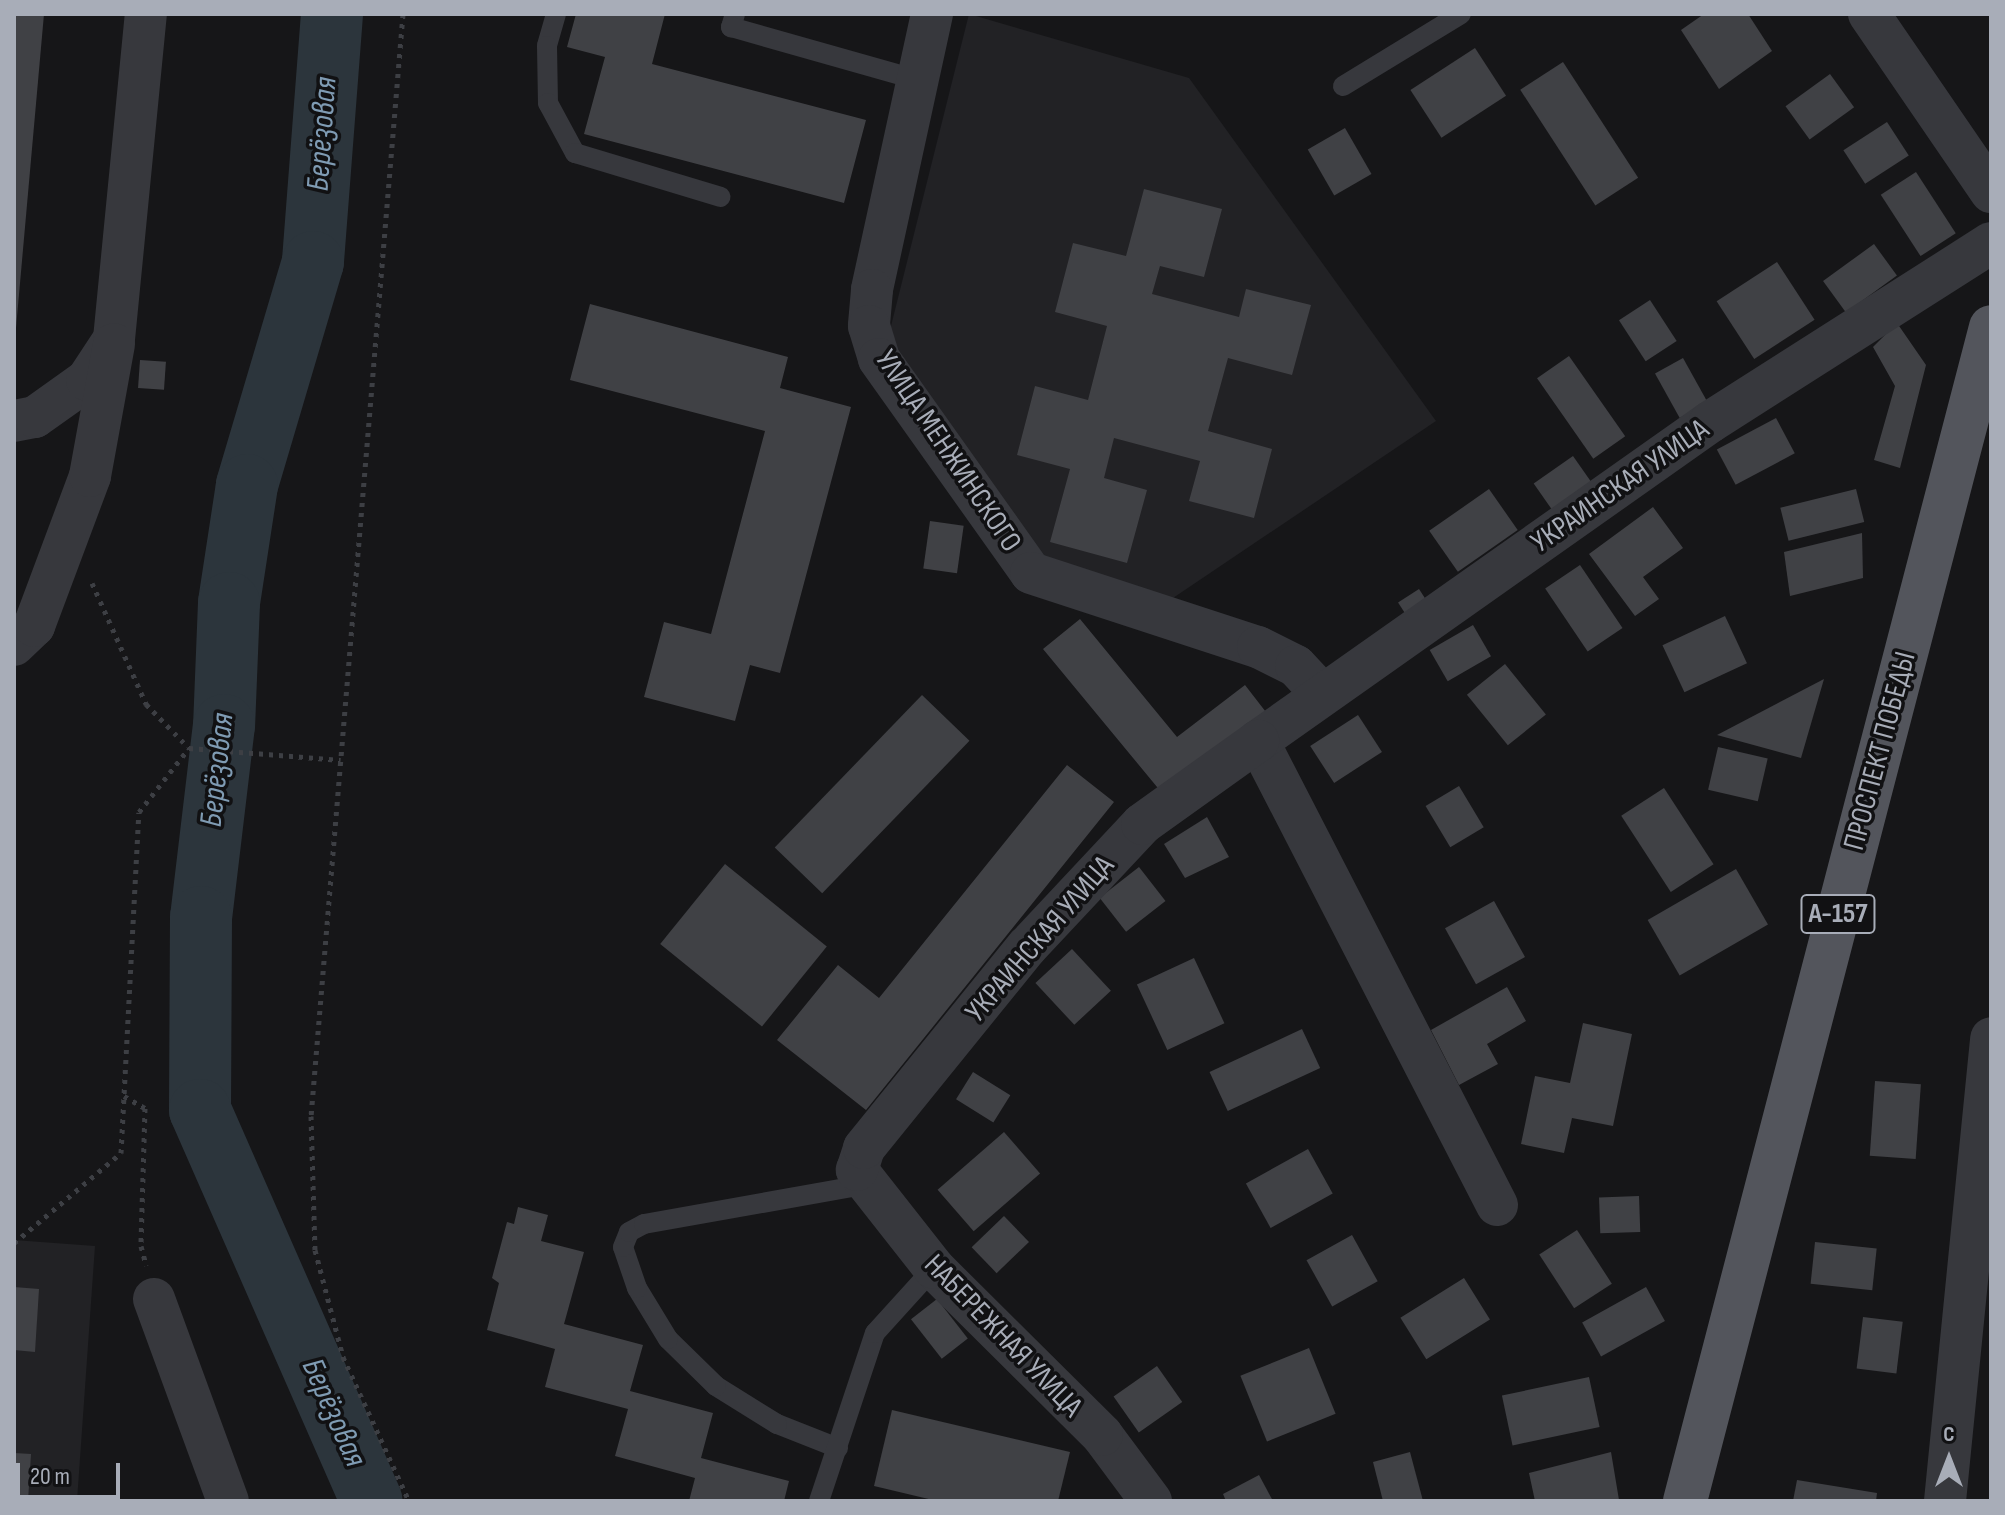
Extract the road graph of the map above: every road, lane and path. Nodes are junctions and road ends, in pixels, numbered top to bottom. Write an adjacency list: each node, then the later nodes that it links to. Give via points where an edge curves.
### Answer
1 (146, 14): 14 (street)
2 (403, 14): 21 (path)
3 (556, 14): 11 (lane, via 547,46 548,103 575,153)
4 (735, 14): 8 (lane, via 731,27)
5 (932, 14): 8 (street, УЛИЦА МЕНЖИНСКОГО)
6 (1461, 14): 9 (lane)
7 (1869, 14): 10 (street)
8 (918, 80): 18 (street, УЛИЦА МЕНЖИНСКОГО, via 872,290 869,326 879,359 1031,573 1258,647 1296,666)
9 (1343, 86)
10 (1991, 192)
11 (721, 197)
12 (1991, 243): 18 (street, УКРАИНСКАЯ УЛИЦА, via 1710,422)
13 (1991, 327): 34 (main road, ПРОСПЕКТ ПОБЕДЫ / А-157)
14 (114, 339): 15 (street, via 87,380 35,417); 16 (street, via 90,476)
15 (14, 421)
16 (70, 531): 17 (street, via 34,626); 20 (path, via 146,704)
17 (14, 645)
18 (1322, 694): 19 (street, УКРАИНСКАЯ УЛИЦА)
19 (1258, 741): 24 (street, УКРАИНСКАЯ УЛИЦА, via 1142,824 1048,925 864,1148); 25 (street)
20 (189, 748): 21 (path); 23 (path, via 139,812)
21 (339, 760): 31 (path, via 311,1116 315,1250 343,1357)
22 (1991, 1038): 35 (street)
23 (124, 1096): 26 (path, via 121,1153); 28 (path, via 145,1108 141,1246)
24 (860, 1177): 27 (street, НАБЕРЕЖНАЯ УЛИЦА); 29 (lane, via 644,1224 629,1232 623,1247 637,1288 668,1339 716,1386 777,1424)
25 (1497, 1205)
26 (14, 1243)
27 (934, 1268): 29 (lane, via 875,1333); 33 (street, НАБЕРЕЖНАЯ УЛИЦА, via 1102,1435)
28 (154, 1299): 30 (street)
29 (838, 1448): 32 (lane)
30 (228, 1501)
31 (409, 1501)
32 (819, 1501)
33 (1151, 1501)
34 (1685, 1501)
35 (1945, 1501)

